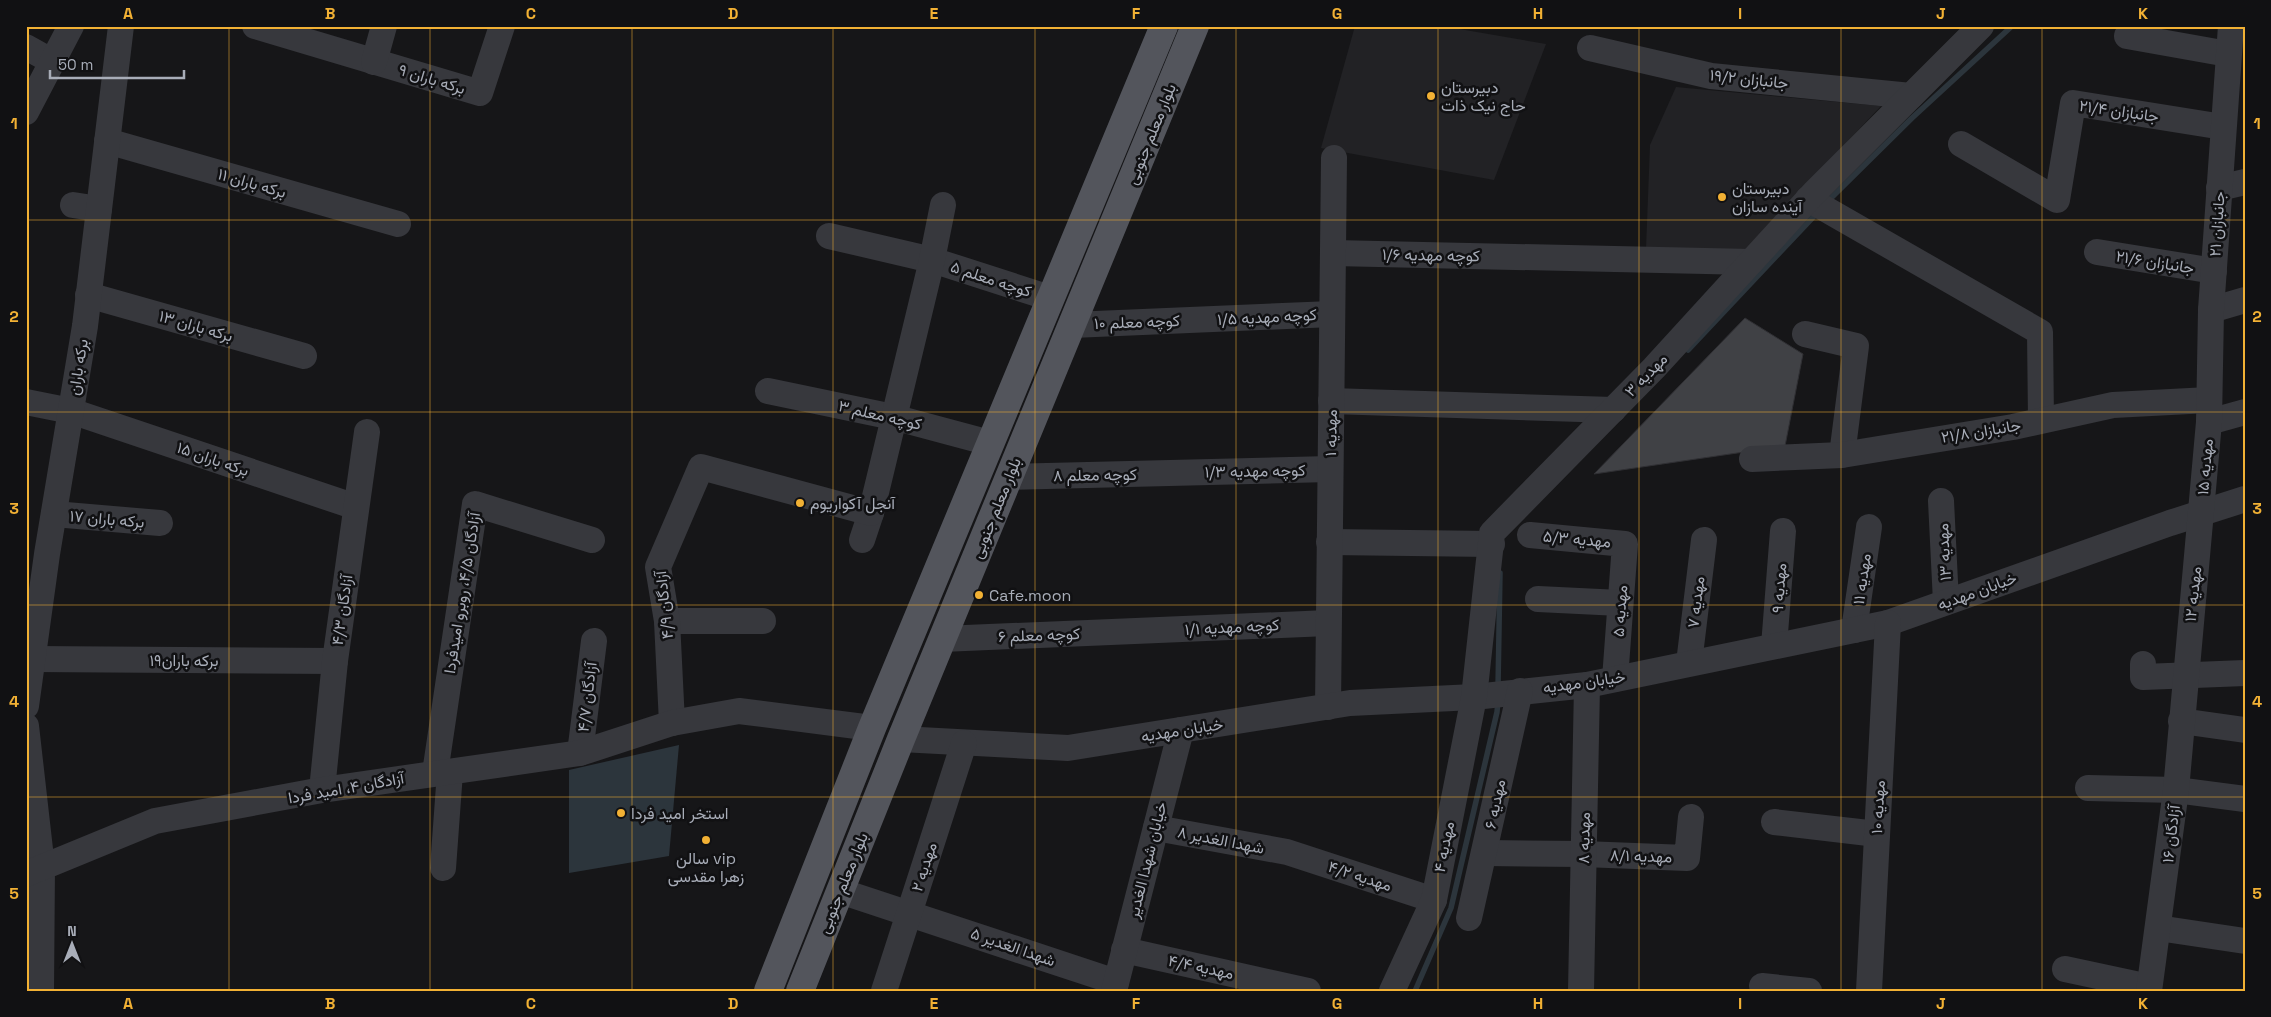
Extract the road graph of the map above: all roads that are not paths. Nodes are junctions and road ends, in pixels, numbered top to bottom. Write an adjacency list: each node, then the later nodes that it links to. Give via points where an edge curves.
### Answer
1 (71, 26): 14 (street)
2 (121, 26): 19 (street, برکه باران)
3 (384, 26): 15 (street)
4 (502, 26): 15 (street, برکه باران ۹, via 480,93)
5 (1164, 26): 36 (main road, بلوار معلم جنوبی)
6 (1195, 26): 41 (main road, بلوار معلم جنوبی)
7 (1981, 26): 16 (street, مهدیه ۳)
8 (2231, 26): 13 (street, جانبازان ۲۱)
9 (259, 27): 15 (street, برکه باران ۹)
10 (2127, 36): 13 (street)
11 (26, 48): 14 (street)
12 (1590, 48): 16 (street, جانبازان ۱۹/۲, via 1711,76)
13 (2228, 54): 18 (street, جانبازان ۲۱)
14 (53, 62): 17 (street)
15 (374, 62)
16 (1911, 96): 24 (street, مهدیه ۳)
17 (26, 112)
18 (2224, 127): 20 (street, جانبازان ۲۱/۴, via 2073,103 2057,200); 23 (street, جانبازان ۲۱)
19 (107, 141): 27 (street, برکه باران); 28 (street, برکه باران ۱۱)
20 (1961, 144)
21 (1334, 158): 31 (street, مهدیه ۱)
22 (2245, 182): 23 (street)
23 (2219, 188): 34 (street, جانبازان ۲۱)
24 (1808, 199): 33 (street, مهدیه ۳); 52 (street, via 2040,332)
25 (74, 205): 27 (street)
26 (943, 205): 32 (street, کوچه معلم ۵)
27 (99, 209): 35 (street, برکه باران)
28 (398, 224)
29 (829, 236): 32 (street, کوچه معلم ۵)
30 (2097, 252): 34 (street, جانبازان ۲۱/۶)
31 (1333, 253): 33 (street, کوچه مهدیه ۱/۶); 39 (street, مهدیه ۱)
32 (932, 260): 36 (street, کوچه معلم ۵); 51 (street)
33 (1751, 262): 47 (street, مهدیه ۳)
34 (2214, 271): 38 (street, جانبازان ۲۱)
35 (88, 295): 43 (street, برکه باران ۱۳); 48 (street, برکه باران)
36 (1050, 298): 54 (main road, بلوار معلم جنوبی)
37 (2245, 300): 38 (street)
38 (2211, 310): 49 (street, جانبازان ۲۱)
39 (1332, 314): 40 (street, کوچه مهدیه ۱/۵); 45 (street, مهدیه ۱)
40 (1202, 320): 41 (street, کوچه معلم ۱۰)
41 (1072, 325): 59 (main road, بلوار معلم جنوبی)
42 (1805, 334): 55 (street, via 1856,346)
43 (304, 356)
44 (768, 391): 51 (street, کوچه معلم ۳)
45 (1331, 401): 47 (street); 57 (street, مهدیه ۱)
46 (26, 402): 48 (street, برکه باران ۱۵)
47 (1613, 410): 74 (street, مهدیه ۳, via 1492,533)
48 (71, 411): 62 (street, برکه باران ۱۵); 65 (street, برکه باران)
49 (2209, 411): 50 (street, جانبازان ۲۱/۸); 52 (street, جانبازان ۲۱/۸, via 2113,405); 64 (street, مهدیه ۱۵)
50 (2245, 412)
51 (893, 417): 54 (street, کوچه معلم ۳); 63 (street)
52 (2041, 420): 55 (street, جانبازان ۲۱/۸)
53 (367, 432): 62 (street, آزادگان ۴/۳)
54 (990, 442): 104 (main road, بلوار معلم جنوبی)
55 (1842, 455): 56 (street, جانبازان ۲۱/۸)
56 (1752, 459)
57 (1330, 470): 58 (street, کوچه مهدیه ۱/۳); 73 (street, مهدیه ۱)
58 (1180, 473): 59 (street, کوچه معلم ۸)
59 (1009, 477): 86 (main road, بلوار معلم جنوبی)
60 (2245, 499): 64 (street, خیابان مهدیه)
61 (1941, 502): 78 (street, مهدیه ۱۳)
62 (356, 507): 90 (street, آزادگان ۴/۳)
63 (871, 513): 71 (street); 80 (street, آزادگان ۴/۹, via 701,466 658,567)
64 (2201, 513): 78 (street, خیابان مهدیه); 94 (street, مهدیه ۱۲)
65 (54, 514): 66 (street, برکه باران ۱۷); 76 (street, برکه باران)
66 (160, 523)
67 (1869, 527): 84 (street, مهدیه ۱۱)
68 (1783, 531): 88 (street, مهدیه ۹)
69 (1530, 535): 75 (street, مهدیه ۵/۳)
70 (592, 540): 110 (street, آزادگان ۴/۵، روبرو امیدفردا, via 475,504)
71 (862, 540)
72 (1704, 540): 91 (street, مهدیه ۷)
73 (1329, 542): 74 (street); 82 (street, مهدیه ۱)
74 (1492, 544): 98 (street, مهدیه ۳)
75 (1624, 544): 79 (street, مهدیه ۵)
76 (37, 550): 89 (street, برکه باران)
77 (1538, 599): 79 (street)
78 (1946, 602): 83 (street, خیابان مهدیه)
79 (1620, 603): 95 (street, مهدیه ۵)
80 (667, 621): 81 (street); 102 (street, آزادگان ۴/۹)
81 (763, 621)
82 (1328, 623): 85 (street, کوچه مهدیه ۱/۱); 100 (street, مهدیه ۱)
83 (1888, 623): 84 (street, خیابان مهدیه); 118 (street, مهدیه ۱۰)
84 (1854, 630): 88 (street, خیابان مهدیه)
85 (1135, 631): 86 (street, کوچه معلم ۶)
86 (942, 640): 107 (main road, بلوار معلم جنوبی)
87 (594, 641): 109 (street, آزادگان ۴/۷)
88 (1774, 646): 91 (street, خیابان مهدیه)
89 (33, 659): 90 (street, برکه باران۱۹); 99 (street, برکه باران)
90 (335, 661): 112 (street, آزادگان ۴/۳)
91 (1689, 664): 95 (street, خیابان مهدیه)
92 (2143, 664): 94 (street, via 2143,677)
93 (2245, 673): 94 (street)
94 (2185, 676): 101 (street, آزادگان ۱۶)
95 (1615, 679): 96 (street, خیابان مهدیه)
96 (1587, 685): 97 (street, خیابان مهدیه); 121 (street, مهدیه ۸)
97 (1520, 691): 98 (street, خیابان مهدیه); 120 (street, مهدیه ۶)
98 (1474, 697): 100 (street, خیابان مهدیه); 125 (street, مهدیه ۴)
99 (26, 706)
100 (1328, 707): 105 (street, خیابان مهدیه)
101 (2181, 721): 106 (street); 113 (street, آزادگان ۱۶)
102 (672, 723): 104 (street, آزادگان ۴، امید فردا, via 739,711); 109 (street, آزادگان ۴، امید فردا)
103 (26, 726): 123 (street)
104 (872, 728): 129 (main road, بلوار معلم جنوبی)
105 (1181, 730): 108 (street, خیابان مهدیه, via 1068,748); 117 (street, خیابان شهدا الغدیر)
106 (2245, 730)
107 (901, 739): 108 (street, خیابان مهدیه); 124 (main road, بلوار معلم جنوبی)
108 (964, 743): 126 (street, مهدیه ۲)
109 (580, 753): 110 (street, آزادگان ۴، امید فردا)
110 (442, 772): 112 (street, آزادگان ۴، امید فردا); 122 (street)
111 (2088, 788): 113 (street)
112 (322, 790): 123 (street, آزادگان ۴، امید فردا, via 155,821)
113 (2176, 790): 114 (street); 128 (street, آزادگان ۱۶)
114 (2245, 799)
115 (1691, 817): 121 (street, مهدیه ۸/۱, via 1686,858)
116 (1774, 822): 118 (street)
117 (1156, 828): 119 (street, شهدا الغدیر ۸); 132 (street, خیابان شهدا الغدیر)
118 (1877, 834): 145 (street, مهدیه ۱۰)
119 (1287, 852): 125 (street, مهدیه ۴/۲)
120 (1485, 853): 121 (street); 127 (street, مهدیه ۶)
121 (1584, 854): 143 (street, مهدیه ۸)
122 (443, 868)
123 (34, 871): 137 (street)
124 (840, 891): 126 (street, شهدا الغدیر ۵); 131 (main road, بلوار معلم جنوبی)
125 (1434, 900): 142 (street, مهدیه ۴)
126 (909, 912): 134 (street, شهدا الغدیر ۵); 140 (street, مهدیه ۲)
127 (1469, 918)
128 (2158, 928): 130 (street); 136 (street, آزادگان ۱۶)
129 (788, 940): 131 (main road); 138 (main road, بلوار معلم جنوبی)
130 (2245, 941)
131 (816, 950): 139 (main road, بلوار معلم جنوبی)
132 (1124, 950): 134 (street, خیابان شهدا الغدیر); 141 (street, مهدیه ۴/۴)
133 (2065, 969): 136 (street)
134 (1115, 986)
135 (1762, 986): 144 (street)
136 (2149, 989)
137 (41, 991)
138 (768, 991)
139 (800, 991)
140 (884, 991)
141 (1308, 991)
142 (1392, 991)
143 (1581, 991)
144 (1809, 991)
145 (1869, 991)

